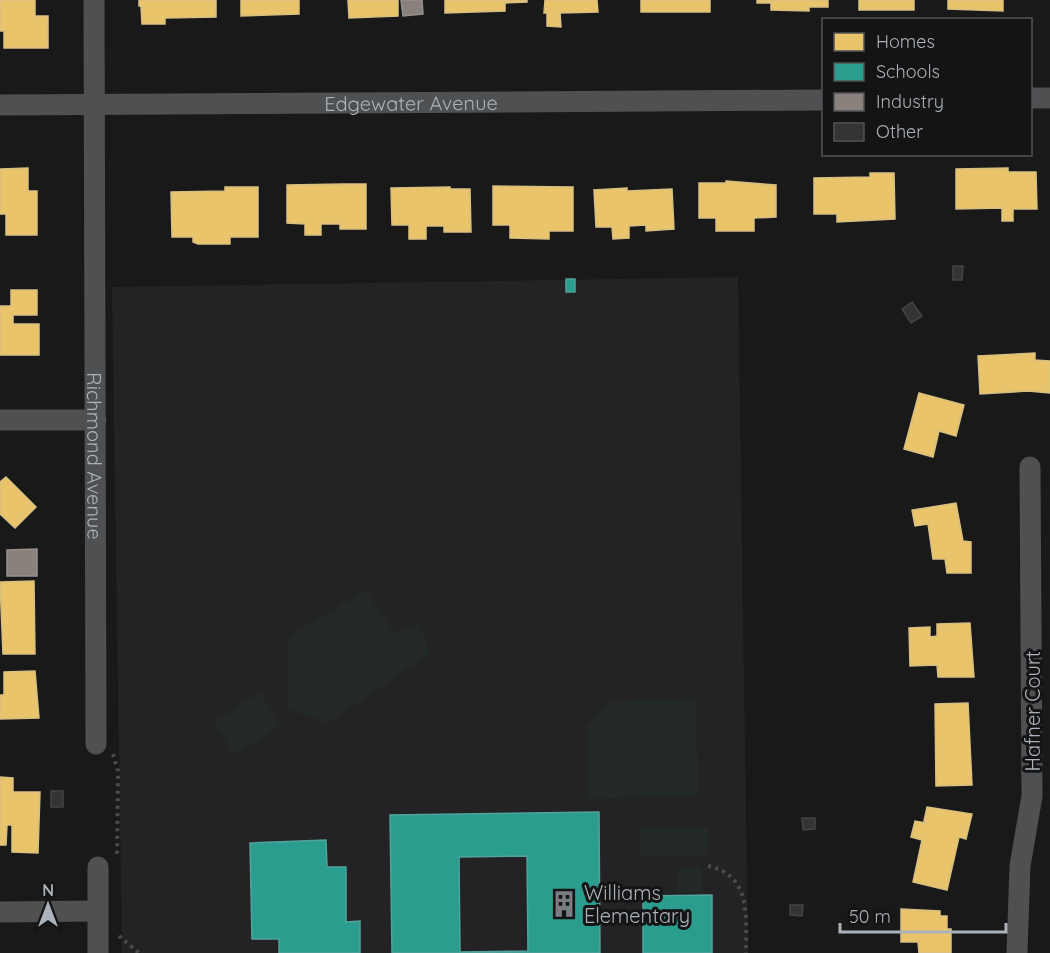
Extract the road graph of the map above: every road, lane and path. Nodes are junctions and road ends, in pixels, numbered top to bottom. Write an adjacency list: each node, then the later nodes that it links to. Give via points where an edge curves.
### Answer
1 (94, 0): 6 (street, Richmond Avenue)
2 (1032, 98): 3 (street)
3 (1050, 98)
4 (822, 100): 6 (street, Edgewater Avenue)
5 (0, 105): 6 (street, Edgewater Avenue)
6 (94, 106): 8 (street, Richmond Avenue)
7 (0, 420): 8 (street)
8 (96, 420): 10 (street, Richmond Avenue)
9 (1030, 467): 17 (street, Hafner Court, via 1032,796 1019,876)
10 (96, 744): 11 (path, via 114,754 118,771)
11 (107, 864): 13 (street)
12 (708, 866): 16 (path, via 721,869 740,889 746,905)
13 (98, 911): 14 (street); 15 (street)
14 (0, 912)
15 (98, 953)
16 (746, 953)
17 (1017, 953)

